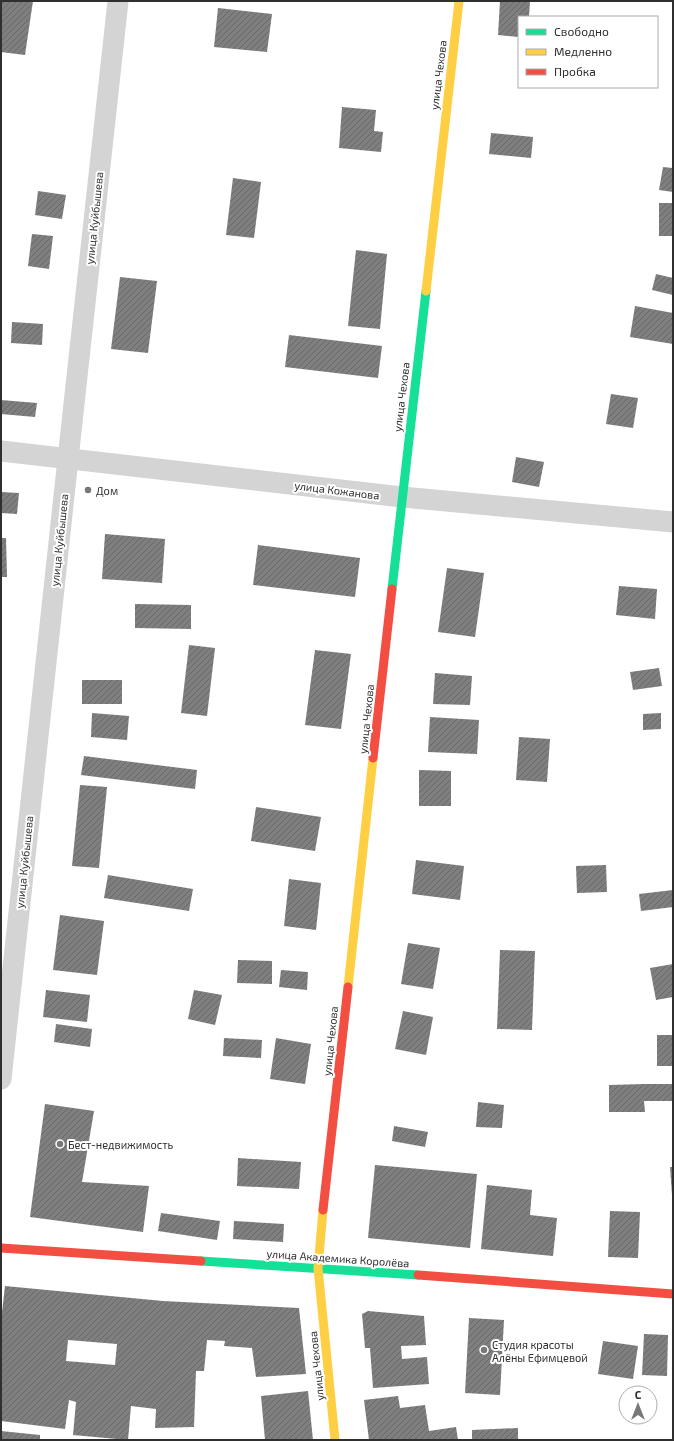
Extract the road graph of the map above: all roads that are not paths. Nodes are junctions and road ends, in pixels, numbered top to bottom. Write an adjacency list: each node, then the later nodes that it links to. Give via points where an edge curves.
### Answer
1 (118, 1): 4 (street, улица Куйбышева)
2 (458, 1): 5 (street, улица Чехова)
3 (1, 452): 4 (street, улица Кожанова)
4 (68, 459): 5 (street, улица Кожанова); 7 (street, улица Куйбышева)
5 (402, 497): 6 (street, улица Кожанова); 9 (street, улица Чехова)
6 (673, 522)
7 (1, 1079)
8 (1, 1248): 9 (street, улица Академика Королёва)
9 (318, 1268): 10 (street, улица Академика Королёва); 11 (street, улица Чехова)
10 (673, 1294)
11 (335, 1440)

